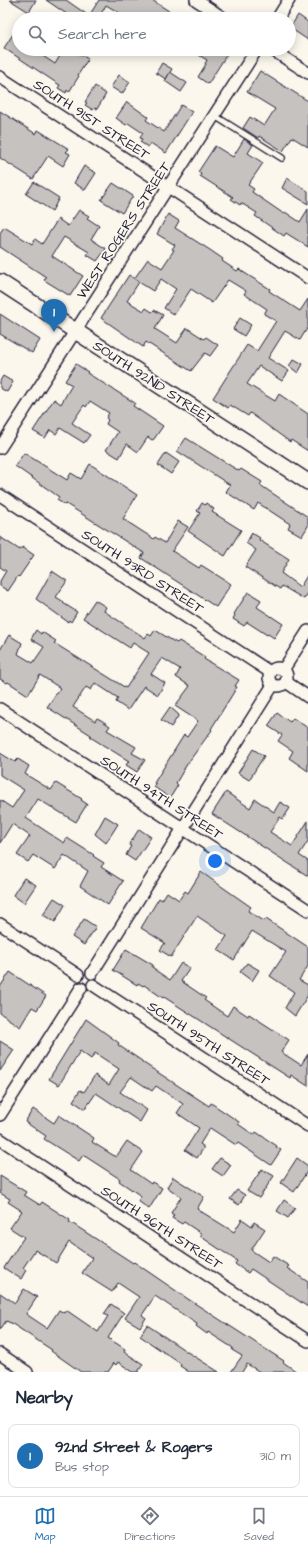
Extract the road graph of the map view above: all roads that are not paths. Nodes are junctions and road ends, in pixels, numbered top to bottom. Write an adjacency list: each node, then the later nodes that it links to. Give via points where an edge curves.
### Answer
1 (196, 0): 3 (street)
2 (289, 0): 4 (street)
3 (214, 12)
4 (281, 12)
5 (253, 56): 9 (street, WEST ROGERS STREET)
6 (282, 56): 7 (street)
7 (308, 73)
8 (0, 77): 11 (street, SOUTH 91ST STREET)
9 (215, 116): 10 (lane); 11 (street, WEST ROGERS STREET)
10 (282, 158)
11 (168, 187): 12 (street, SOUTH 91ST STREET); 14 (street, WEST ROGERS STREET)
12 (308, 278)
13 (0, 282): 14 (street, SOUTH 92ND STREET)
14 (76, 331): 15 (street, WEST ROGERS STREET); 16 (street, SOUTH 92ND STREET)
15 (0, 448)
16 (308, 482)
17 (0, 495): 20 (street, SOUTH 93RD STREET)
18 (308, 631): 19 (street)
19 (284, 670): 20 (street, via 275,668); 21 (street, via 287,675)
20 (270, 672): 22 (street, via 269,678)
21 (286, 682): 22 (street, via 280,687); 23 (street)
22 (273, 685): 25 (street)
23 (308, 697)
24 (0, 709): 25 (street, SOUTH 94TH STREET)
25 (182, 828): 26 (street, SOUTH 94TH STREET); 28 (street)
26 (308, 910)
27 (0, 924): 29 (street)
28 (92, 973): 29 (street, via 83,971); 30 (street, via 95,978)
29 (78, 975): 31 (street, via 77,984)
30 (93, 985): 31 (street, via 87,989); 33 (street, SOUTH 95TH STREET)
31 (81, 988): 32 (street)
32 (0, 1115)
33 (308, 1126)
34 (0, 1140): 35 (street, SOUTH 96TH STREET)
35 (308, 1341)
36 (0, 1354): 37 (street)
37 (27, 1372)

